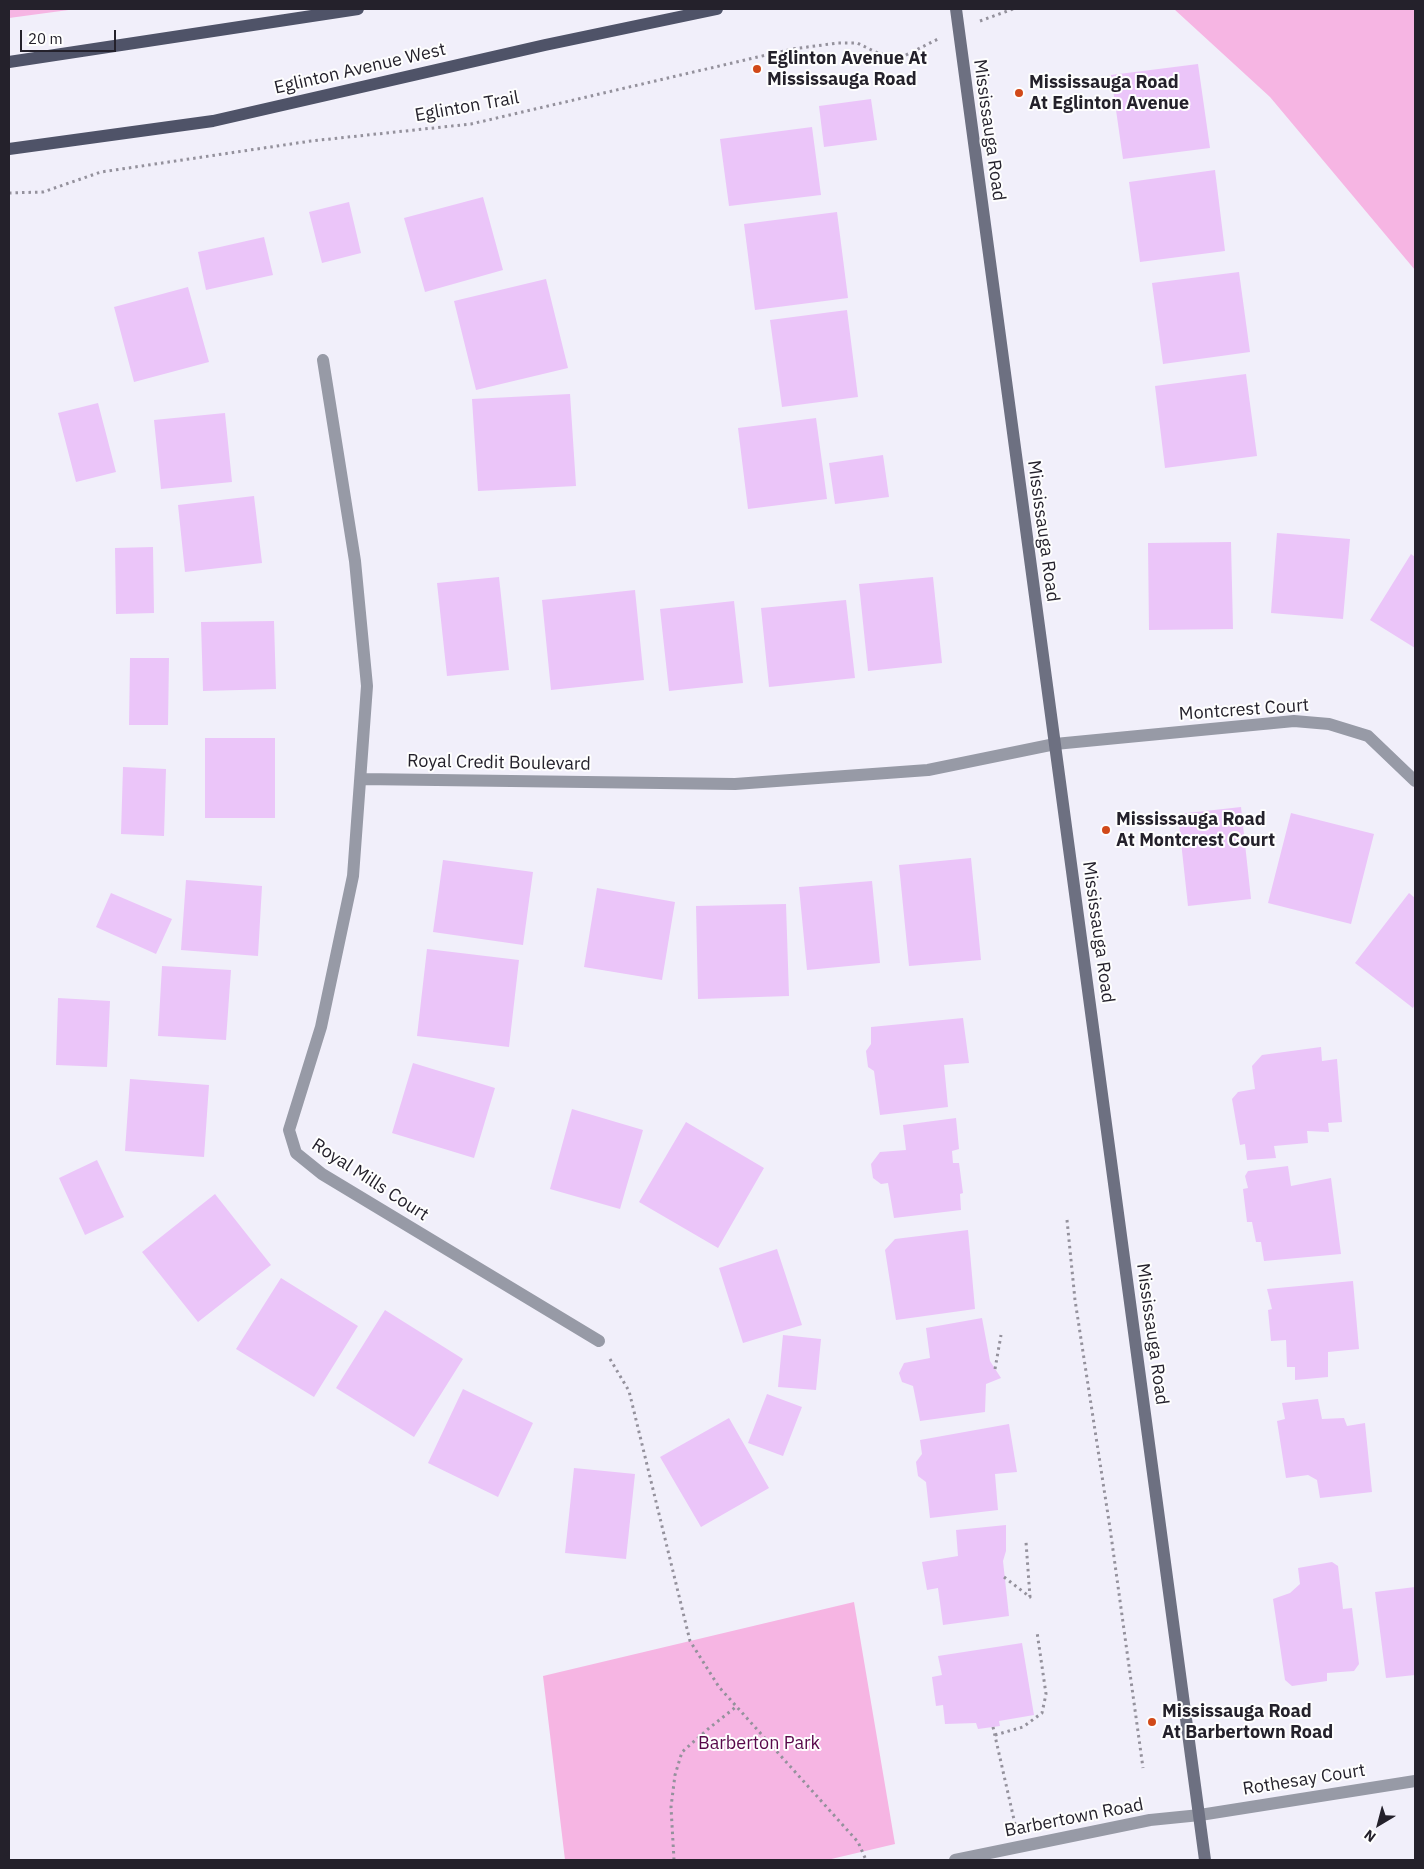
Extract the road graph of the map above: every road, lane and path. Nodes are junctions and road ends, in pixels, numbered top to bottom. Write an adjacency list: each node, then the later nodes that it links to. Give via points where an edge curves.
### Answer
1 (358, 9): 7 (main road)
2 (717, 9): 8 (main road, Eglinton Avenue West, via 213,121)
3 (956, 9): 11 (main road, Mississauga Road)
4 (1014, 9): 5 (path)
5 (1003, 13)
6 (923, 46): 9 (path, Eglinton Trail, via 898,59 857,44 792,49 471,124 311,141 100,172 43,192)
7 (9, 62)
8 (9, 149)
9 (9, 194)
10 (323, 360): 12 (street, via 355,562 367,686)
11 (1055, 744): 12 (street, Royal Credit Boulevard, via 928,770 735,784); 13 (street, Montcrest Court, via 1294,721 1329,724 1368,736); 26 (main road, Mississauga Road)
12 (362, 779): 16 (street, Royal Mills Court, via 353,876 321,1027 289,1130 296,1153 322,1174)
13 (1415, 781)
14 (1067, 1220): 24 (path, via 1075,1300)
15 (1001, 1334): 17 (path)
16 (599, 1341): 21 (path, via 629,1391 690,1641 719,1687)
17 (995, 1369)
18 (1026, 1542): 19 (path, via 1030,1597)
19 (1004, 1577)
20 (1037, 1632): 23 (path, via 1046,1694 1042,1713 1023,1727)
21 (737, 1706): 28 (path, via 682,1752 671,1807); 29 (path, via 858,1842)
22 (993, 1727): 23 (path)
23 (995, 1735): 27 (path)
24 (1143, 1768)
25 (1415, 1781): 26 (street, Rothesay Court)
26 (1200, 1815): 27 (street, Barbertown Road, via 1150,1820); 31 (main road, Mississauga Road)
27 (1020, 1846): 30 (street, Barbertown Road)
28 (674, 1860)
29 (866, 1860)
30 (956, 1860)
31 (1205, 1860)

